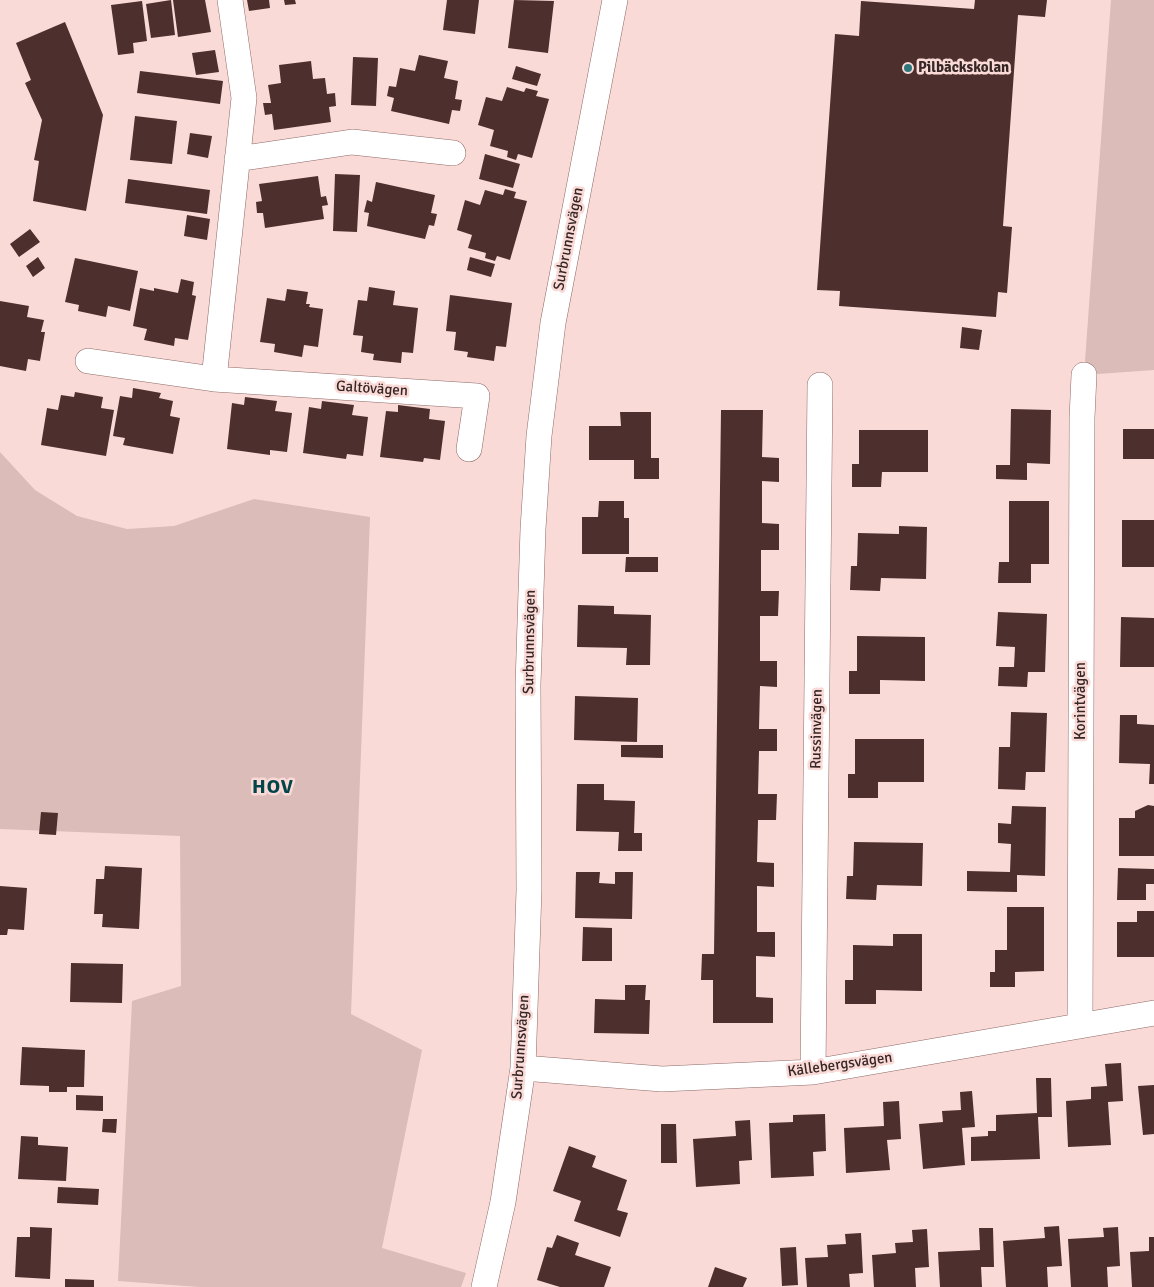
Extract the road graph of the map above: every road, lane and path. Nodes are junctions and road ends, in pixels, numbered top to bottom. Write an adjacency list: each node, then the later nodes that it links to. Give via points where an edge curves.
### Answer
1 (230, 0): 4 (street, via 244,98)
2 (615, 0): 12 (street, Surbrunnsvägen, via 553,324 539,436 530,636 529,890)
3 (453, 153): 4 (street, via 352,142)
4 (237, 159): 7 (street)
5 (88, 361): 7 (street, Galtövägen)
6 (1084, 375): 11 (street, Korintvägen)
7 (214, 379): 9 (street, Galtövägen, via 476,396)
8 (820, 385): 13 (street, Russinvägen)
9 (469, 449)
10 (1154, 1013): 11 (street, Källebergsvägen)
11 (1080, 1026): 13 (street, Källebergsvägen)
12 (523, 1068): 13 (street, Källebergsvägen, via 662,1079); 14 (street, Surbrunnsvägen, via 503,1202)
13 (813, 1072)
14 (484, 1287)

